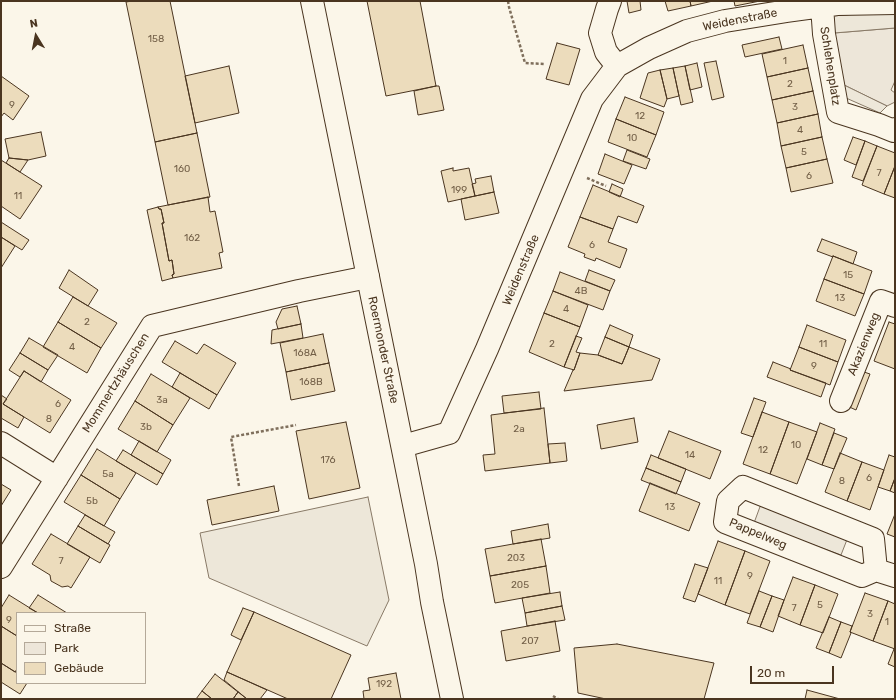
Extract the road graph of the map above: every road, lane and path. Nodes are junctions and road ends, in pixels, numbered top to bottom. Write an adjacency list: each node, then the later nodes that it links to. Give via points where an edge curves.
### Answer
1 (312, 1): 9 (street, Roermonder Straße)
2 (508, 1): 6 (path, via 525,62)
3 (610, 1): 7 (street, via 600,33 606,52)
4 (895, 3): 5 (street, Weidenstraße)
5 (832, 4): 7 (street, Weidenstraße, via 687,30); 8 (street, Schlehenplatz, via 824,34 838,112 894,131)
6 (545, 64)
7 (617, 66): 14 (street, Weidenstraße, via 592,98 449,433)
8 (895, 129)
9 (368, 277): 14 (street, Roermonder Straße); 15 (street, Mommertzhäuschen, via 152,326)
10 (895, 306): 11 (street, Akazienweg, via 881,301)
11 (840, 401)
12 (296, 425): 16 (path, via 231,437)
13 (1, 444): 15 (street)
14 (402, 446): 20 (street, Roermonder Straße)
15 (57, 478): 17 (street, Mommertzhäuschen)
16 (239, 486)
17 (1, 567)
18 (886, 573): 18 (street, Pappelweg, via 873,539 742,487 728,500 725,522 862,576)
19 (553, 696): 21 (path)
20 (452, 699)
21 (558, 699)

